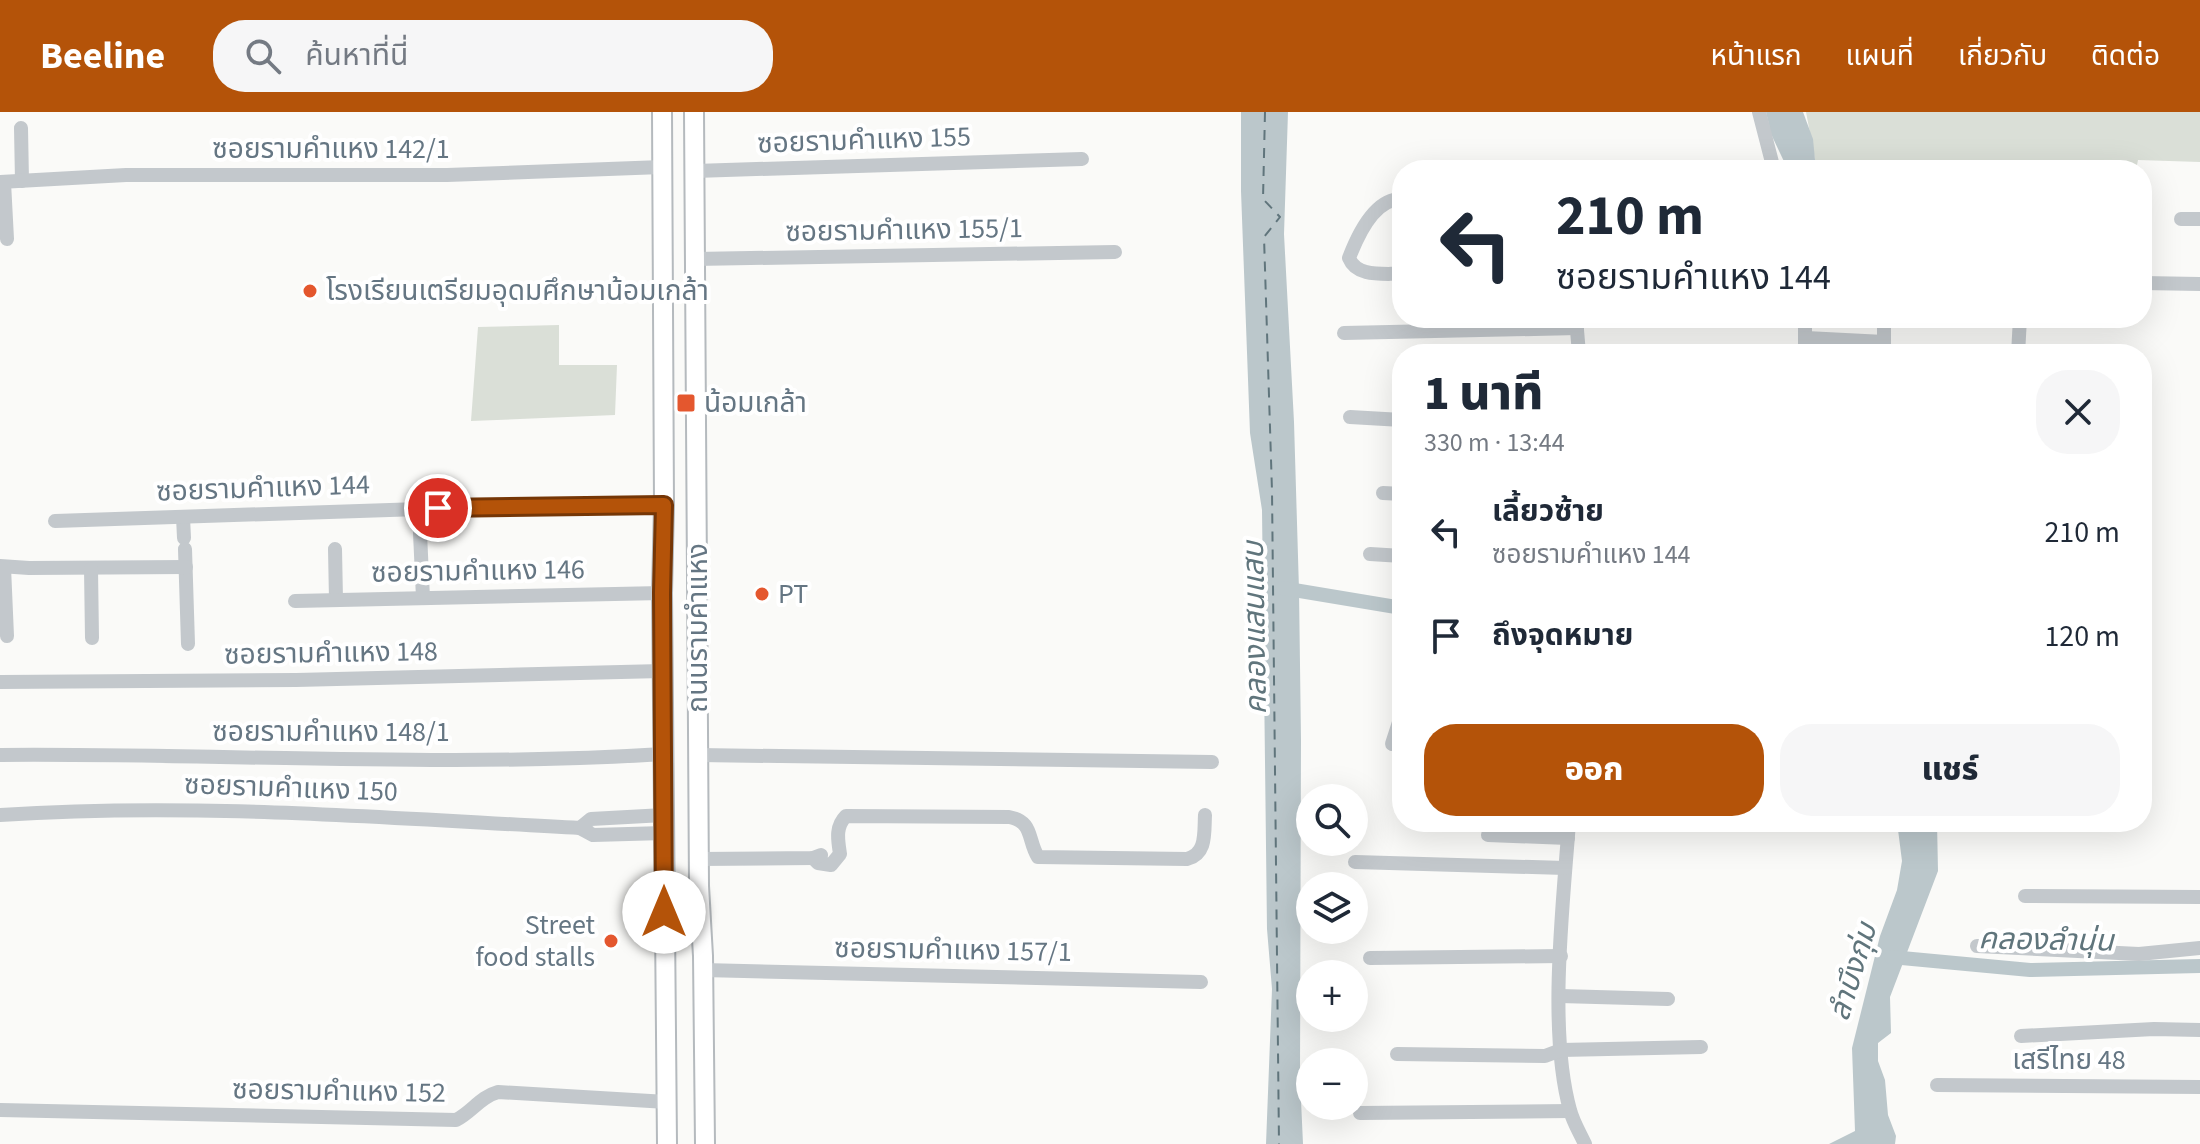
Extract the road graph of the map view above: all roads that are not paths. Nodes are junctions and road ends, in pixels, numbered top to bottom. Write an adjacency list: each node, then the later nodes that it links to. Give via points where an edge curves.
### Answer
1 (662, 112): 7 (main road, ถนนรามคำแหง)
2 (694, 112): 8 (main road, ถนนรามคำแหง)
3 (1760, 113): 6 (street)
4 (21, 128): 9 (street)
5 (1082, 159): 8 (street, ซอยรามคำแหง 155)
6 (1772, 160)
7 (662, 167): 9 (street, ซอยรามคำแหง 142/1); 30 (main road, ถนนรามคำแหง)
8 (695, 171): 16 (main road, ถนนรามคำแหง)
9 (22, 181): 10 (street, ซอยรามคำแหง 142/1)
10 (2, 182): 14 (street)
11 (1392, 202): 17 (street, via 1372,214 1349,258 1362,272)
12 (2181, 219): 13 (street)
13 (2200, 219)
14 (7, 239)
15 (1115, 252): 16 (street, ซอยรามคำแหง 155/1)
16 (695, 259): 51 (main road, ถนนรามคำแหง)
17 (1392, 274)
18 (2152, 283): 19 (street)
19 (2200, 284)
20 (1460, 328): 22 (street)
21 (1808, 328): 23 (street)
22 (1344, 333)
23 (1812, 338): 24 (street); 25 (street)
24 (1809, 344)
25 (1874, 344)
26 (1350, 417): 27 (street)
27 (1392, 419)
28 (1383, 493): 29 (street)
29 (1392, 493)
30 (664, 505): 31 (street, ซอยรามคำแหง 144); 40 (main road, ถนนรามคำแหง)
31 (183, 517): 32 (street, ซอยรามคำแหง 144); 38 (street)
32 (55, 521)
33 (420, 533): 41 (street)
34 (335, 549): 42 (street)
35 (1370, 554): 36 (street)
36 (1392, 555)
37 (2, 566): 39 (street); 44 (street)
38 (186, 567): 39 (street); 46 (street)
39 (91, 569): 45 (street)
40 (662, 593): 41 (street, ซอยรามคำแหง 146); 47 (main road, ถนนรามคำแหง)
41 (423, 598): 42 (street, ซอยรามคำแหง 146)
42 (336, 600): 43 (street, ซอยรามคำแหง 146)
43 (295, 601)
44 (7, 636)
45 (92, 638)
46 (188, 644)
47 (662, 671): 48 (street, ซอยรามคำแหง 148); 49 (main road, ถนนรามคำแหง)
48 (0, 682)
49 (663, 754): 50 (street, ซอยรามคำแหง 148/1, via 360,760); 55 (main road, ถนนรามคำแหง)
50 (0, 755)
51 (699, 755): 52 (street); 59 (main road, ถนนรามคำแหง)
52 (1212, 762)
53 (0, 815): 55 (street, ซอยรามคำแหง 150, via 243,810 580,828 593,835)
54 (1205, 815): 59 (street, via 1202,851 1187,859 1038,857 1027,826 1009,817 846,816 838,832 840,854 831,865 813,858)
55 (664, 824): 79 (main road, ถนนรามคำแหง)
56 (1568, 832): 58 (street)
57 (1488, 835): 58 (street)
58 (1568, 838): 61 (street)
59 (699, 859): 68 (main road, ถนนรามคำแหง)
60 (1355, 862): 61 (street)
61 (1565, 868): 66 (street)
62 (2025, 896): 63 (street)
63 (2200, 897)
64 (1977, 946): 65 (street, via 2139,954)
65 (2200, 948)
66 (1561, 956): 67 (street); 70 (street)
67 (1370, 958)
68 (703, 970): 69 (street, ซอยรามคำแหง 157/1); 84 (main road, ถนนรามคำแหง)
69 (1201, 982)
70 (1560, 996): 71 (street); 75 (street)
71 (1668, 999)
72 (2200, 1030): 73 (street)
73 (2021, 1036)
74 (1701, 1047): 75 (street)
75 (1561, 1050): 76 (street, via 1545,1056); 81 (street)
76 (1397, 1054)
77 (1937, 1085): 78 (street, เสรีไทย 48)
78 (2200, 1087)
79 (667, 1102): 80 (street, ซอยรามคำแหง 152, via 498,1092 486,1095 456,1120); 83 (main road, ถนนรามคำแหง)
80 (0, 1110)
81 (1570, 1111): 82 (street); 85 (street)
82 (1368, 1113)
83 (667, 1144)
84 (705, 1144)
85 (1585, 1144)

